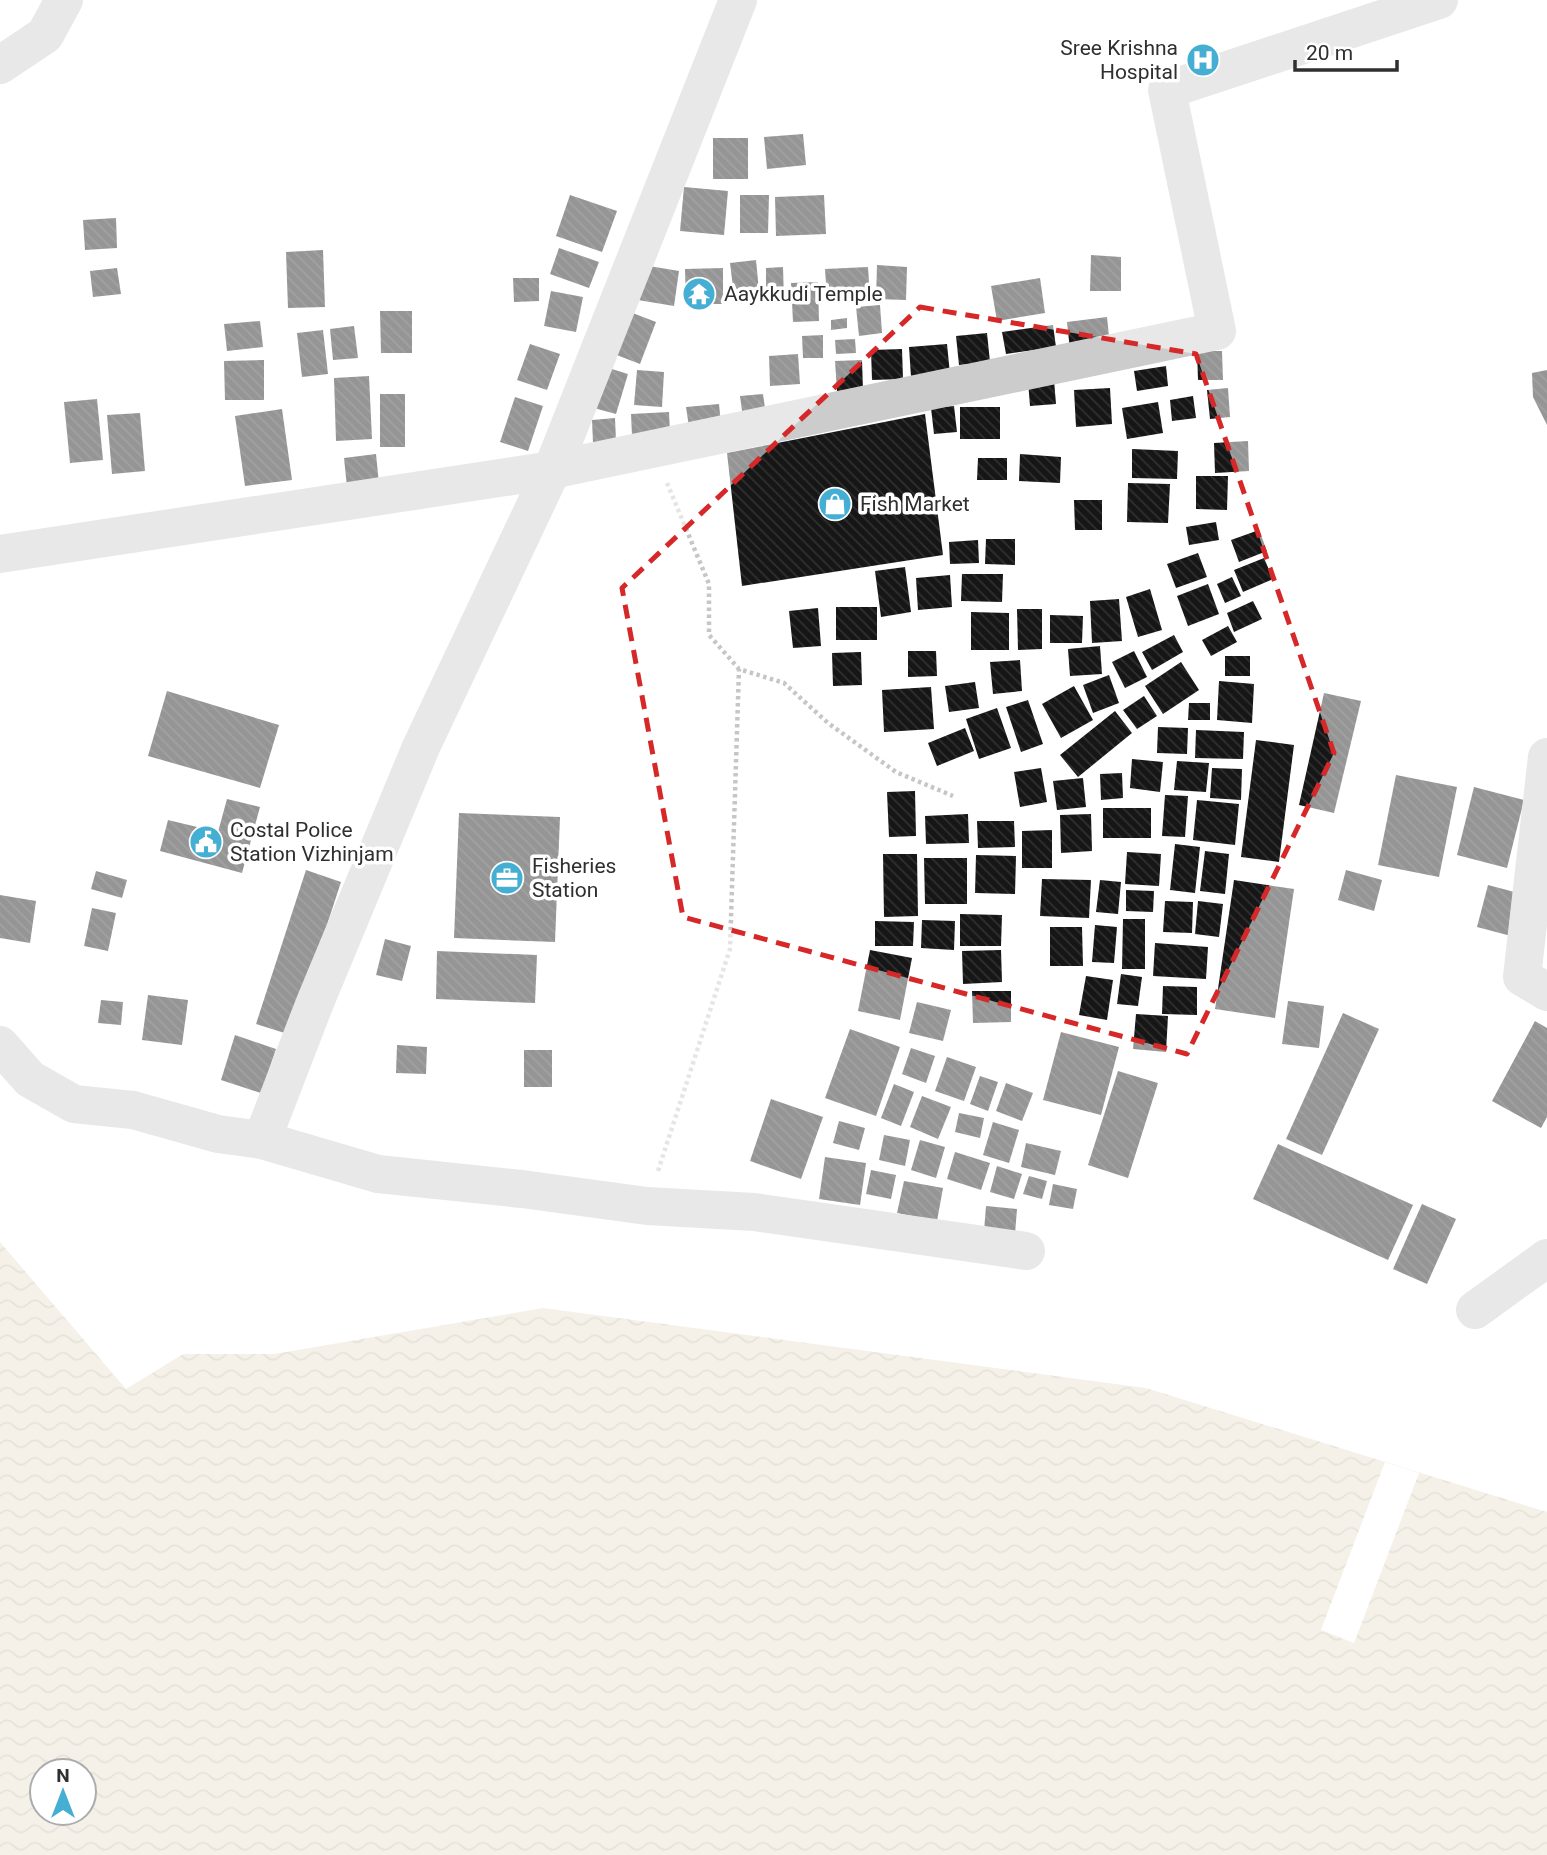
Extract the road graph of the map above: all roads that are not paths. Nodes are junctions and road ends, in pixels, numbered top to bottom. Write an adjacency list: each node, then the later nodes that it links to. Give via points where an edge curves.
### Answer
1 (64, 0): 4 (street, via 45,35)
2 (738, 0): 5 (street)
3 (1439, 0): 5 (street, via 1167,90 1217,331)
4 (0, 65)
5 (552, 470): 6 (street); 10 (street, via 421,747)
6 (0, 554)
7 (1547, 757): 8 (street, via 1522,977)
8 (1547, 992)
9 (0, 1045): 10 (street, via 30,1079 74,1104 134,1110)
10 (262, 1140): 11 (street, via 378,1174 647,1206 754,1212)
11 (1026, 1251)
12 (1547, 1258): 13 (street)
13 (1475, 1310)

